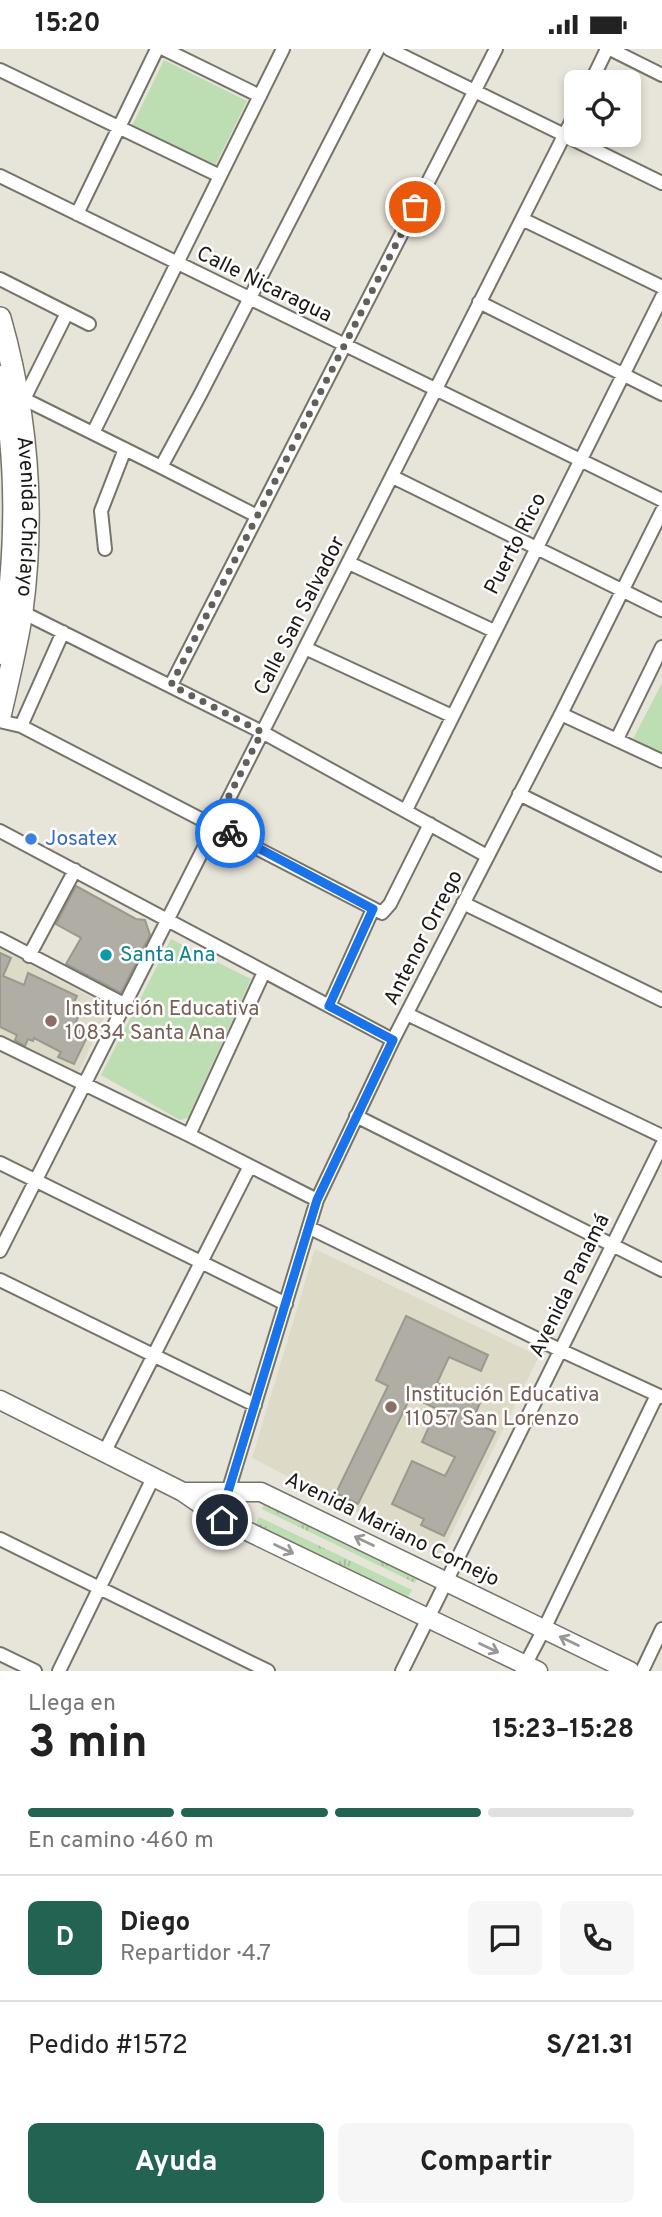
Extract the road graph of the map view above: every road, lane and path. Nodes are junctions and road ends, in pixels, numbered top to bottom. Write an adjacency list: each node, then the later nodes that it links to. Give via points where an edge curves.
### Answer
1 (157, 49): 13 (street)
2 (164, 49): 12 (street)
3 (283, 49): 12 (street)
4 (377, 49): 25 (street)
5 (389, 49): 11 (street)
6 (496, 49): 11 (street)
7 (609, 49): 9 (street); 10 (street)
8 (0, 70): 13 (street)
9 (598, 70)
10 (662, 75)
11 (474, 91): 14 (street); 30 (street)
12 (260, 96): 17 (street)
13 (119, 127): 17 (street); 19 (street)
14 (564, 135): 20 (street, Calle San Salvador)
15 (588, 147): 18 (street)
16 (0, 176): 19 (street, Calle Nicaragua)
17 (220, 176): 21 (street)
18 (662, 183)
19 (77, 214): 21 (street, Calle Nicaragua)
20 (522, 219): 23 (street); 26 (street, Calle San Salvador)
21 (177, 263): 25 (street, Calle Nicaragua); 36 (street)
22 (0, 279): 27 (street)
23 (662, 287)
24 (662, 297): 32 (street, Puerto Rico)
25 (250, 299): 30 (street, Calle Nicaragua); 39 (street)
26 (479, 302): 32 (street); 33 (street, Calle San Salvador)
27 (67, 313): 29 (street); 35 (street)
28 (0, 318): 35 (main road, Avenida Chiclayo)
29 (89, 324)
30 (344, 345): 33 (street, Calle Nicaragua); 43 (street)
31 (0, 375): 54 (street, Avenida Chiclayo, via 9,432 13,525)
32 (623, 376): 34 (street); 38 (street, Puerto Rico)
33 (436, 391): 38 (street, Calle Nicaragua); 40 (street, Calle San Salvador)
34 (662, 394)
35 (21, 398): 36 (street); 49 (main road, Avenida Chiclayo, via 28,510)
36 (93, 433): 37 (street)
37 (125, 449): 39 (street); 45 (street, via 101,511)
38 (581, 459): 41 (street, Calle Nicaragua); 44 (street, Puerto Rico)
39 (162, 467): 43 (street)
40 (393, 477): 44 (street); 46 (street, Calle San Salvador)
41 (662, 500)
42 (662, 511): 47 (street, Antenor Orrego)
43 (257, 516): 55 (street)
44 (535, 548): 47 (street); 50 (street, Puerto Rico)
45 (106, 549)
46 (349, 563): 50 (street); 53 (street, Calle San Salvador)
47 (622, 591): 48 (street); 56 (street, Antenor Orrego)
48 (662, 610)
49 (22, 613): 51 (street); 58 (main road, Avenida Chiclayo)
50 (494, 631): 57 (street, Puerto Rico)
51 (63, 632): 55 (street); 59 (street)
52 (662, 647): 61 (street)
53 (305, 648): 57 (street); 60 (street, Calle San Salvador)
54 (0, 655)
55 (171, 685): 60 (street)
56 (561, 714): 61 (street); 63 (street, Antenor Orrego)
57 (452, 716): 64 (street, Puerto Rico)
58 (0, 718): 59 (street)
59 (21, 726): 66 (street)
60 (262, 732): 64 (street); 66 (street, Calle San Salvador)
61 (617, 739): 62 (street)
62 (662, 761)
63 (519, 794): 68 (street, Antenor Orrego); 69 (street)
64 (405, 810): 65 (street)
65 (430, 824): 68 (street); 72 (street, via 390,904)
66 (214, 825): 72 (street); 73 (street, Calle San Salvador)
67 (0, 831): 70 (street)
68 (487, 856): 71 (street, Antenor Orrego)
69 (662, 865)
70 (75, 870): 73 (street); 75 (street)
71 (463, 903): 77 (street); 80 (street, Antenor Orrego)
72 (378, 911): 79 (street)
73 (166, 919): 76 (street); 78 (street, Calle San Salvador)
74 (0, 940): 75 (street)
75 (29, 956): 78 (street)
76 (264, 972): 79 (street); 85 (street)
77 (662, 1000)
78 (124, 1004): 83 (street, Calle San Salvador)
79 (329, 1006): 81 (street)
80 (407, 1014): 81 (street, Antenor Orrego); 86 (street)
81 (393, 1040): 84 (street, Antenor Orrego)
82 (0, 1044): 83 (street)
83 (84, 1084): 85 (street); 90 (street, Calle San Salvador)
84 (356, 1116): 91 (street, Antenor Orrego); 93 (street)
85 (189, 1135): 89 (street)
86 (662, 1136)
87 (662, 1145): 93 (street, Avenida Panamá)
88 (0, 1163): 90 (street)
89 (250, 1166): 91 (street); 95 (street)
90 (36, 1181): 94 (street, Calle San Salvador); 95 (street)
91 (317, 1200): 92 (street, Antenor Orrego)
92 (310, 1228): 98 (street, Antenor Orrego); 99 (street)
93 (612, 1246): 96 (street); 99 (street, Avenida Panamá)
94 (0, 1251)
95 (202, 1262): 98 (street); 100 (street)
96 (662, 1270)
97 (0, 1280): 100 (street)
98 (286, 1304): 103 (street, Antenor Orrego)
99 (560, 1350): 101 (street); 110 (street, Avenida Panamá)
100 (154, 1355): 103 (street); 104 (street)
101 (659, 1396): 113 (street)
102 (0, 1400): 104 (street)
103 (256, 1405): 107 (street, Antenor Orrego)
104 (104, 1453): 105 (street)
105 (153, 1478): 106 (street); 111 (street)
106 (183, 1492): 107 (street, Avenida Mariano Cornejo); 108 (street)
107 (228, 1492): 108 (street, Antenor Orrego); 110 (street, Avenida Mariano Cornejo, one-way to 107, via 272,1496 256,1490)
108 (222, 1520): 112 (street, one-way to 112)
109 (0, 1539): 111 (street)
110 (446, 1581): 112 (street, Avenida Panamá); 113 (street, Avenida Mariano Cornejo)
111 (99, 1589): 118 (street); 119 (street)
112 (428, 1619): 116 (street, one-way to 116); 120 (street, Avenida Panamá)
113 (544, 1629): 116 (street); 121 (street, Avenida Mariano Cornejo, one-way to 113)
114 (662, 1629): 122 (street)
115 (0, 1654): 117 (street)
116 (528, 1669)
117 (35, 1671)
118 (59, 1671)
119 (268, 1671)
120 (402, 1671)
121 (630, 1671)
122 (642, 1671)

